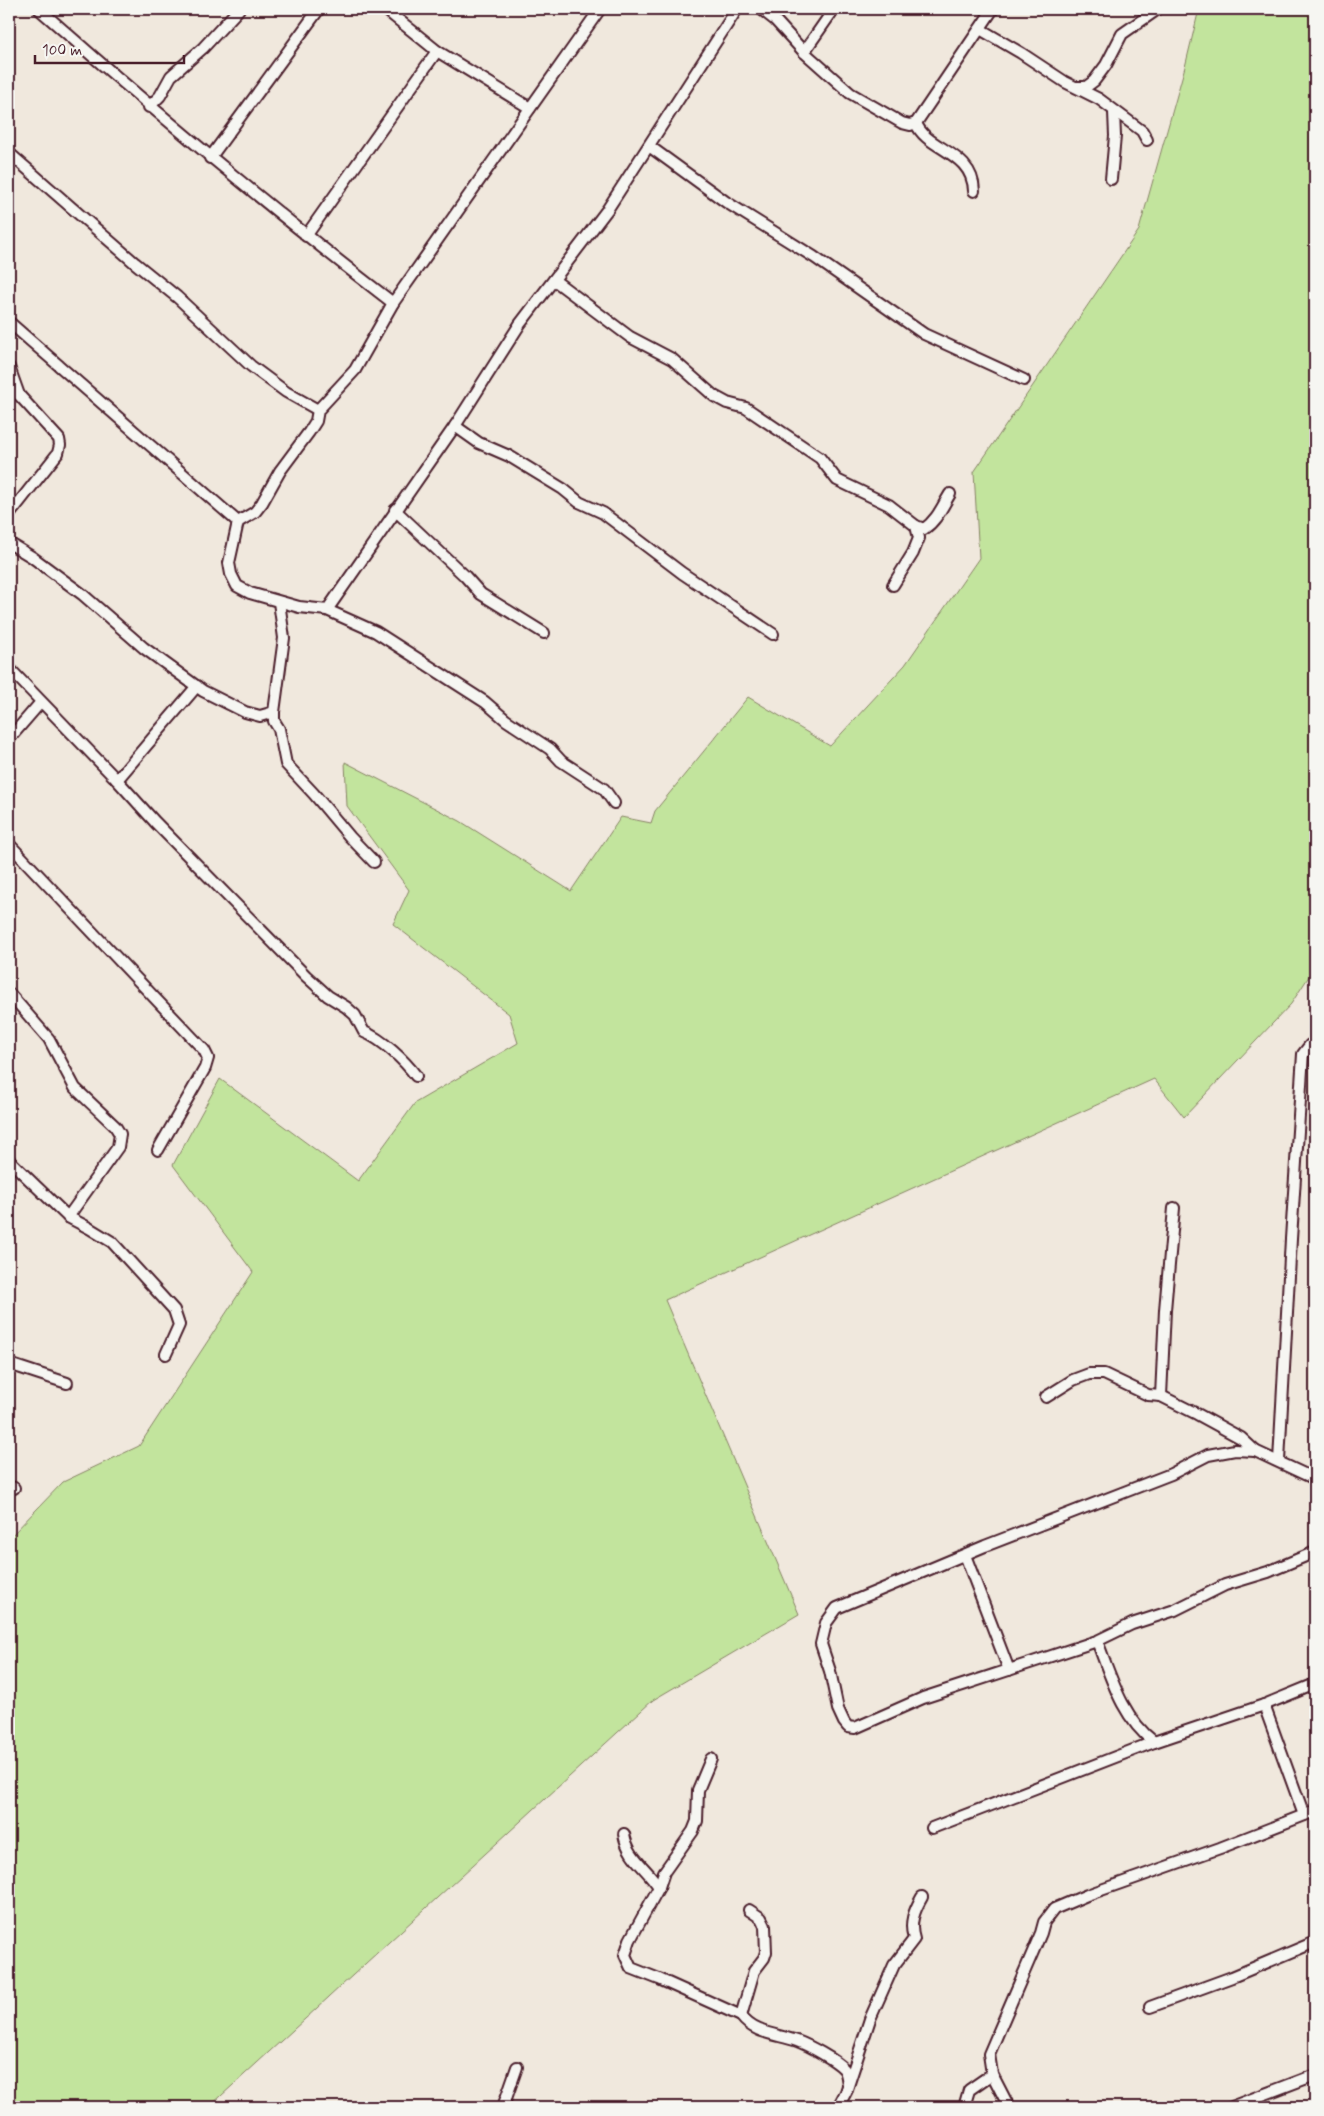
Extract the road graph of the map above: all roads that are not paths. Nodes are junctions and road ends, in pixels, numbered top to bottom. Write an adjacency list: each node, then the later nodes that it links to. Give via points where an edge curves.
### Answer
1 (39, 9): 15 (street)
2 (239, 9): 15 (street, via 172,76)
3 (319, 9): 22 (street)
4 (385, 9): 12 (street)
5 (600, 9): 16 (street)
6 (737, 9): 20 (street)
7 (761, 9): 13 (street)
8 (834, 9): 13 (street)
9 (993, 9): 11 (street)
10 (1158, 9): 14 (street, via 1122,34 1094,81 1086,87)
11 (980, 29): 14 (street); 18 (street)
12 (437, 51): 16 (street); 25 (street)
13 (804, 52): 18 (street, via 850,93 902,123)
14 (1077, 87): 17 (street)
15 (149, 107): 22 (street)
16 (530, 108): 27 (street)
17 (1114, 112): 19 (street, via 1142,131); 23 (street)
18 (916, 124): 24 (street, via 921,133 970,170)
19 (1146, 140)
20 (649, 146): 26 (street); 30 (street, via 726,202 814,256 924,334)
21 (9, 153): 33 (street, via 177,297 251,366 286,392)
22 (210, 158): 25 (street)
23 (1111, 179)
24 (974, 191)
25 (306, 236): 27 (street)
26 (554, 280): 34 (street, via 520,324); 39 (street, via 630,337 672,359 714,396 746,408 820,458 836,480 888,505)
27 (393, 304): 33 (street, via 354,370)
28 (9, 322): 38 (street)
29 (9, 368): 32 (street)
30 (1024, 380)
31 (9, 388): 32 (street)
32 (19, 395): 37 (street, via 59,439 60,445 58,453)
33 (318, 410): 38 (street, via 310,432 280,471 262,503 255,512)
34 (455, 426): 36 (street); 45 (street, via 479,443 508,456 563,489 579,502 603,513 682,573)
35 (950, 494): 39 (street, via 930,525 924,529)
36 (395, 510): 43 (street); 44 (street, via 481,594)
37 (9, 515)
38 (238, 522): 42 (street, via 229,563 237,586)
39 (916, 526): 41 (street, via 919,538 914,553)
40 (9, 543): 47 (street, via 82,594 144,648)
41 (893, 586)
42 (279, 602): 43 (street, via 299,608); 49 (street, via 284,638)
43 (327, 610): 52 (street, via 376,632 453,680 604,789)
44 (544, 633)
45 (773, 634)
46 (9, 668): 48 (street)
47 (197, 686): 49 (street, via 245,712 260,716); 51 (street)
48 (41, 702): 50 (street); 51 (street)
49 (274, 712): 54 (street, via 286,764)
50 (9, 739)
51 (117, 780): 57 (street, via 306,976 355,1015 364,1032 375,1036)
52 (614, 803)
53 (9, 844): 58 (street, via 204,1050 208,1058)
54 (374, 862)
55 (9, 993): 61 (street, via 49,1039 75,1088 120,1134 118,1147)
56 (1315, 1043): 68 (street, via 1304,1054 1290,1239)
57 (416, 1076)
58 (158, 1150)
59 (9, 1160): 61 (street)
60 (1174, 1208): 65 (street)
61 (68, 1217): 62 (street, via 112,1242 174,1310 179,1325)
62 (166, 1354)
63 (9, 1364): 64 (street)
64 (67, 1382)
65 (1161, 1396): 66 (street, via 1148,1395 1097,1372 1073,1380); 67 (street, via 1241,1438)
66 (1046, 1397)
67 (1255, 1451): 68 (street); 71 (street, via 1235,1450 1208,1455 1154,1481)
68 (1279, 1461): 69 (street)
69 (1315, 1479)
70 (1315, 1552): 72 (street, via 1268,1572 1225,1585 1175,1610 1132,1624)
71 (965, 1555): 73 (street); 73 (street, via 837,1608 826,1623 821,1644 838,1708 844,1722 854,1728 923,1698)
72 (1097, 1641): 73 (street); 76 (street, via 1124,1708)
73 (1009, 1670)
74 (1315, 1684): 75 (street)
75 (1264, 1705): 76 (street); 79 (street)
76 (1154, 1742): 80 (street)
77 (711, 1759): 82 (street, via 698,1790 695,1826 664,1872)
78 (1315, 1811): 79 (street)
79 (1304, 1815): 89 (street, via 1054,1909 1044,1922 989,2054)
80 (932, 1828)
81 (624, 1834): 82 (street, via 630,1855 646,1868)
82 (659, 1887): 87 (street, via 630,1940 625,1955 628,1964 636,1971)
83 (922, 1897): 91 (street, via 912,1919 914,1939 894,1965 870,2019)
84 (749, 1910): 87 (street, via 761,1918 765,1926 766,1952 754,1971)
85 (1315, 1942): 86 (street)
86 (1150, 2007)
87 (741, 2016): 91 (street, via 750,2026 799,2042 826,2056 843,2069)
88 (517, 2068): 92 (street)
89 (992, 2074): 94 (street, via 969,2090); 95 (street)
90 (1315, 2075): 96 (street)
91 (848, 2084): 93 (street, via 843,2102)
92 (503, 2107)
93 (838, 2107)
94 (964, 2107)
95 (1009, 2107)
96 (1231, 2107)

